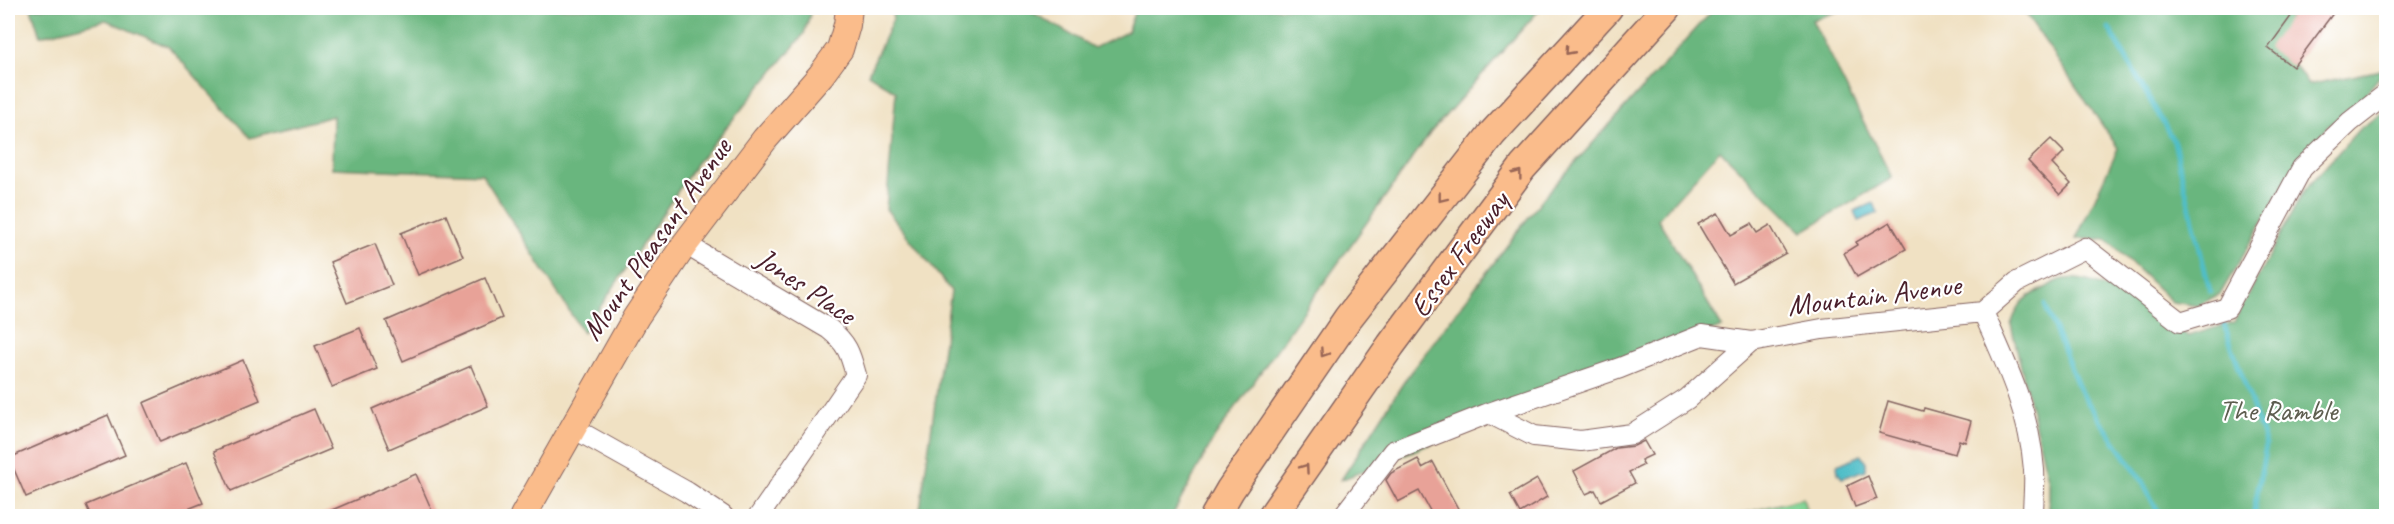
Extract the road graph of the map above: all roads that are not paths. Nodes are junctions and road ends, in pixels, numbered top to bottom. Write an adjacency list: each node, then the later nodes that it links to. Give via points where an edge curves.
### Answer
1 (849, 8): 5 (main road, Mount Pleasant Avenue, via 840,49)
2 (1608, 8): 13 (highway, Essex Freeway, one-way to 13, via 1492,134 1348,318)
3 (1667, 8): 14 (highway, Essex Freeway, one-way to 3, via 1523,167)
4 (2386, 94): 6 (street, Mountain Avenue, via 2302,168 2227,308 2180,322 2085,248 2017,282)
5 (685, 243): 9 (main road, Mount Pleasant Avenue, via 636,317); 12 (street, Jones Place, via 842,339 856,375)
6 (1983, 312): 7 (street, Mountain Avenue, via 1822,329); 16 (street, via 2026,418 2034,471)
7 (1752, 342): 8 (street, Mountain Avenue, via 1702,335); 8 (street, Mountain Avenue, via 1687,399 1632,435 1581,441 1534,436)
8 (1489, 413): 15 (street, Mountain Avenue, via 1393,451)
9 (573, 428): 10 (main road, Mount Pleasant Avenue); 11 (street)
10 (523, 516)
11 (723, 516)
12 (759, 516)
13 (1215, 516)
14 (1272, 516)
15 (1343, 516)
16 (2033, 516)

